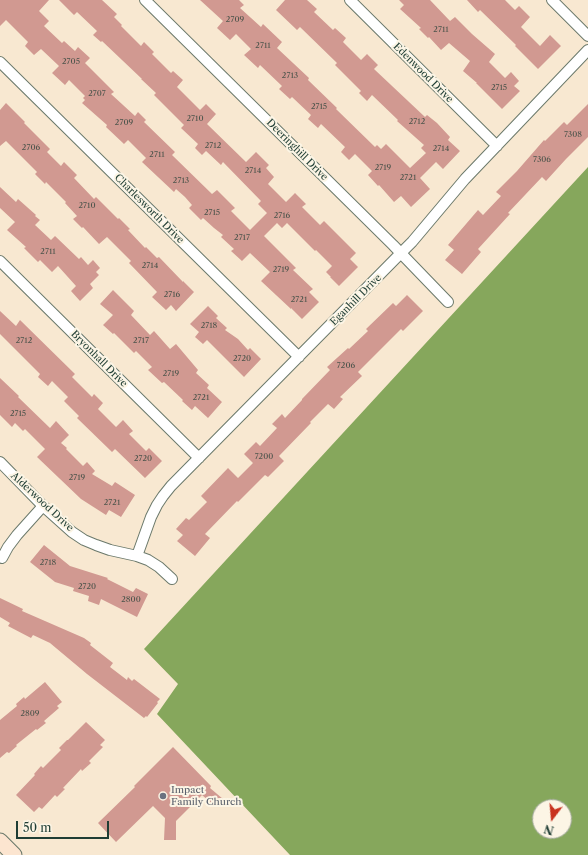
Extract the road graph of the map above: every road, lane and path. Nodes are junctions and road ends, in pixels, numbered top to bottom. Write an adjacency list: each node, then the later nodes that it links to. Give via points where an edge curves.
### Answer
1 (145, 0): 8 (street, Deeringhill Drive)
2 (350, 0): 7 (street, Edenwood Drive)
3 (552, 0): 4 (street)
4 (588, 36)
5 (588, 50): 7 (street, Eganhill Drive)
6 (0, 62): 11 (street, Charlesworth Drive)
7 (497, 146): 8 (street, Eganhill Drive)
8 (401, 253): 10 (street, Deeringhill Drive); 11 (street, Eganhill Drive)
9 (0, 261): 12 (street, Bryonhall Drive)
10 (448, 302)
11 (299, 357): 12 (street, Eganhill Drive)
12 (199, 458): 15 (street, Eganhill Drive, via 163,496)
13 (0, 462): 14 (street, Alderwood Drive)
14 (44, 506): 15 (street, Alderwood Drive, via 84,540 110,550); 16 (street, via 18,535)
15 (137, 556): 17 (street, Alderwood Drive, via 159,567)
16 (2, 558)
17 (172, 579)
18 (0, 841): 19 (main road)
19 (14, 855)

